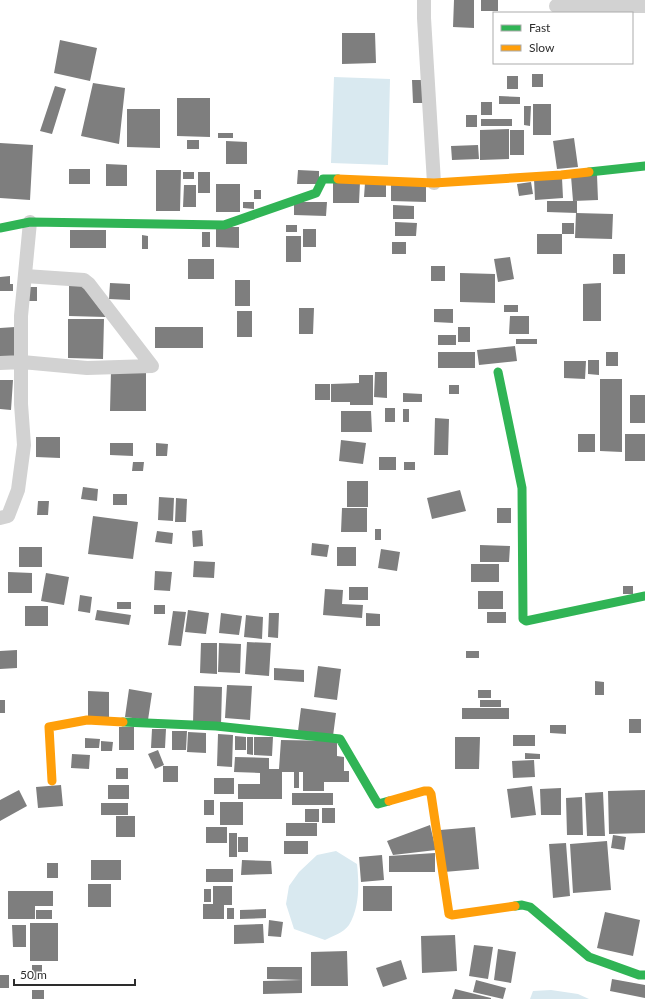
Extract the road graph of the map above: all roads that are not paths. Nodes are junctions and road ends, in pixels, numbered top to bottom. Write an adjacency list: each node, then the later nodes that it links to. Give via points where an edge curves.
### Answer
1 (424, 0): 5 (street)
2 (556, 6): 3 (street)
3 (645, 6)
4 (645, 166): 5 (street)
5 (434, 183): 6 (street, via 325,178 312,195 229,224)
6 (30, 222): 7 (street); 8 (street)
7 (0, 228)
8 (25, 276): 9 (street); 9 (street, via 84,280 152,366 87,368)
9 (22, 362): 10 (street); 12 (street, via 21,404 24,445 18,490 8,516)
10 (0, 363)
11 (498, 372): 13 (street, via 522,488 523,619 526,621)
12 (0, 518)
13 (645, 596)
14 (52, 781): 15 (street, via 49,727 87,720 216,726 340,738 378,804 424,791 431,794 449,914 530,906 590,956)
15 (645, 975)

